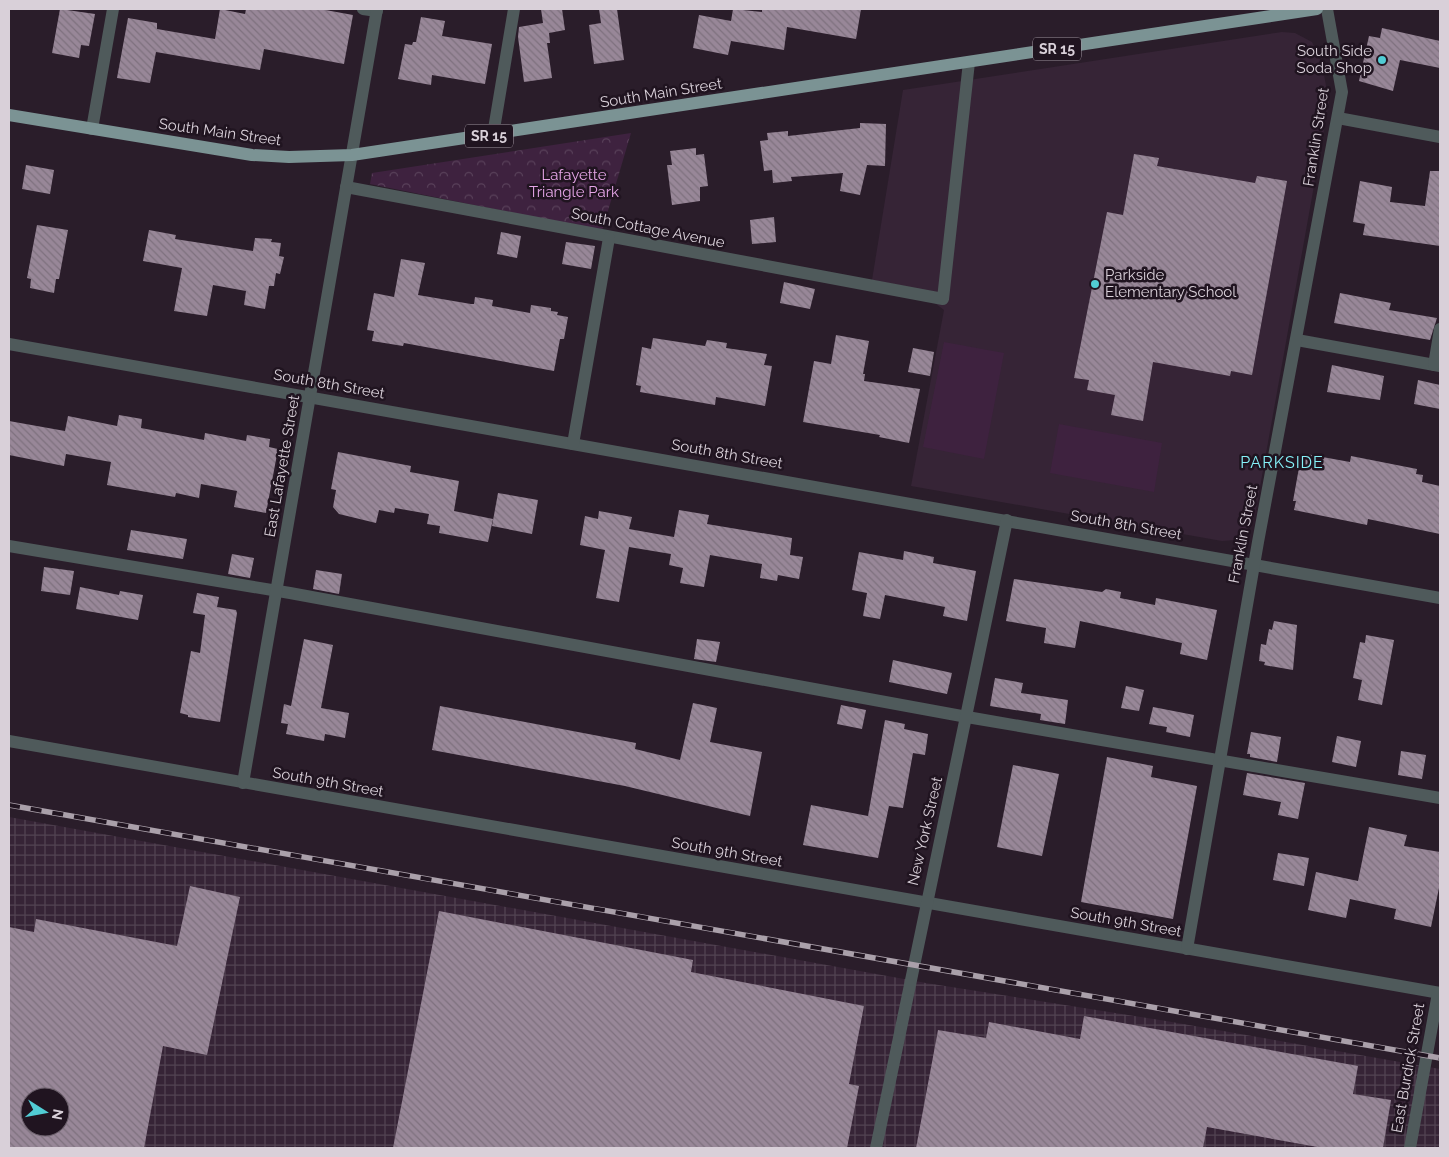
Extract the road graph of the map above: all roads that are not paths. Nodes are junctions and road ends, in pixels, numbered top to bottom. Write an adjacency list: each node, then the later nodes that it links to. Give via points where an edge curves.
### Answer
1 (113, 9): 10 (street)
2 (363, 9): 6 (street)
3 (514, 9): 11 (street)
4 (1317, 9): 7 (main road, South Main Street / SR 15)
5 (1327, 9): 9 (street, Franklin Street, via 1342,92)
6 (377, 10): 13 (street, East Lafayette Street)
7 (969, 62): 11 (main road, South Main Street / SR 15); 15 (street, South Cottage Avenue, via 943,299)
8 (9, 115): 10 (main road, South Main Street / SR 15)
9 (1338, 118): 12 (street); 17 (street, Franklin Street)
10 (92, 129): 13 (main road, South Main Street / SR 15, via 252,155)
11 (493, 135): 13 (main road, South Main Street / SR 15)
12 (1440, 137)
13 (352, 155): 14 (street, East Lafayette Street)
14 (346, 187): 15 (street, South Cottage Avenue); 20 (street, East Lafayette Street)
15 (609, 238): 21 (street)
16 (1440, 329): 19 (street)
17 (1297, 340): 19 (street); 24 (street, Franklin Street)
18 (9, 344): 20 (street, South 8th Street)
19 (1437, 365)
20 (310, 398): 21 (street, South 8th Street); 25 (street, East Lafayette Street)
21 (573, 444): 22 (street, South 8th Street)
22 (1007, 520): 24 (street, South 8th Street); 27 (street, New York Street)
23 (9, 546): 25 (street)
24 (1254, 564): 26 (street, South 8th Street); 29 (street, Franklin Street)
25 (277, 591): 27 (street); 30 (street, East Lafayette Street)
26 (1440, 598)
27 (967, 716): 29 (street); 32 (street, New York Street)
28 (9, 741): 30 (street, South 9th Street)
29 (1220, 759): 31 (street); 33 (street, Franklin Street)
30 (244, 783): 32 (street, South 9th Street)
31 (1440, 798)
32 (925, 903): 33 (street, South 9th Street); 35 (street, New York Street)
33 (1187, 949): 34 (street, South 9th Street)
34 (1439, 993): 36 (street, East Burdick Street)
35 (876, 1148)
36 (1410, 1148)

